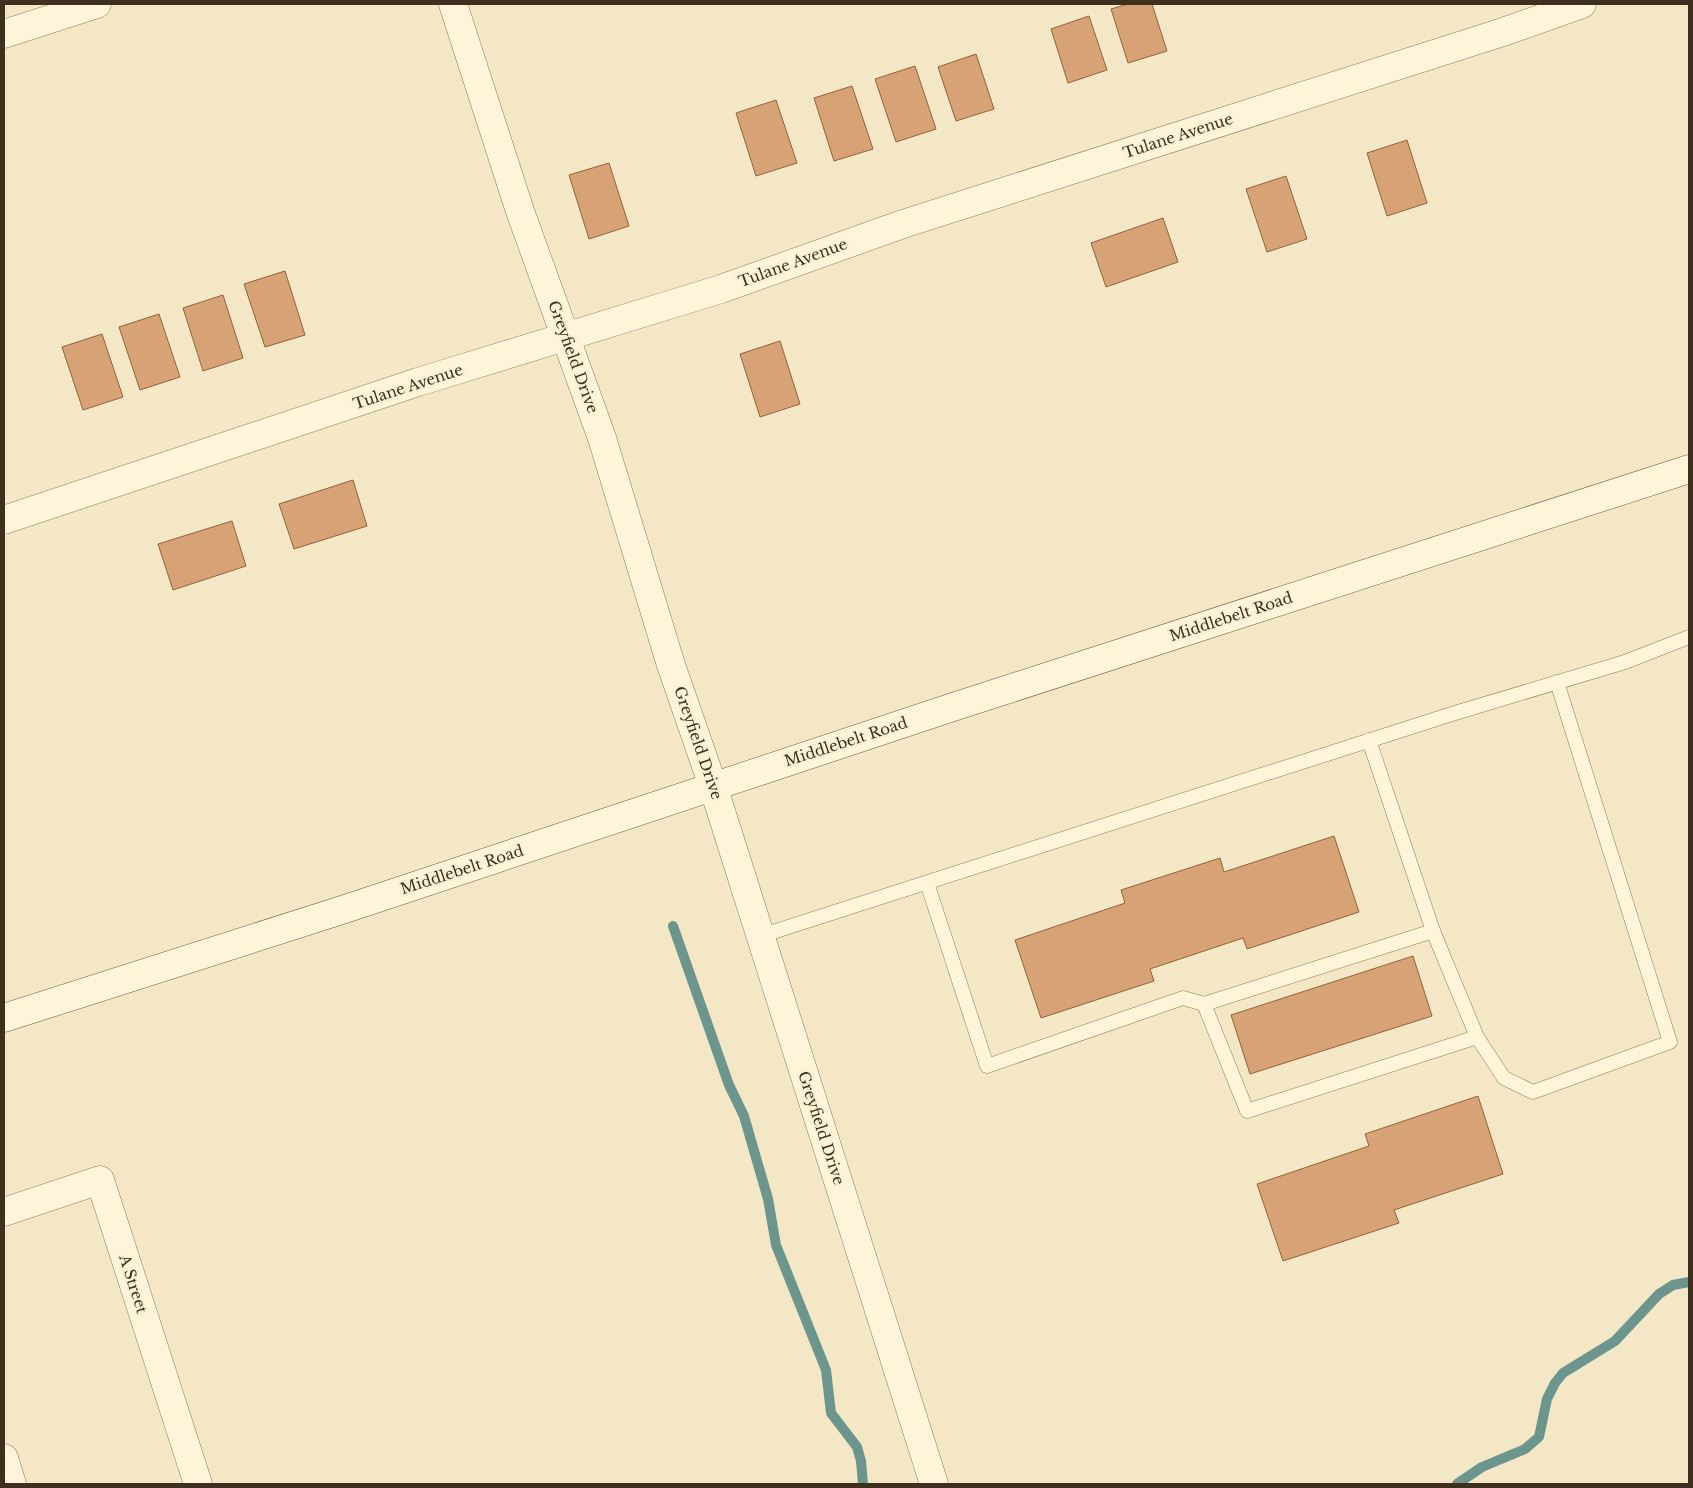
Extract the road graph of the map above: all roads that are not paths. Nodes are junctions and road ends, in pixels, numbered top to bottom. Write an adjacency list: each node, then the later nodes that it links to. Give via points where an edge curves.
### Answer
1 (97, 4): 4 (street)
2 (453, 4): 5 (street, Greyfield Drive, via 520,211)
3 (1582, 4): 5 (street, Tulane Avenue, via 903,224)
4 (4, 34)
5 (566, 338): 7 (street, Tulane Avenue, via 418,382); 11 (street, Greyfield Drive, via 602,438 670,664)
6 (1689, 469): 11 (street, Middlebelt Road)
7 (4, 520)
8 (1689, 637): 9 (lane, via 1625,662)
9 (1557, 682): 10 (lane); 17 (lane, via 1670,1042 1533,1092 1504,1078)
10 (1369, 740): 12 (lane); 13 (lane)
11 (713, 786): 14 (street, Greyfield Drive); 16 (street, Middlebelt Road)
12 (927, 883): 14 (lane); 15 (lane, via 987,1066 1183,998)
13 (1433, 932): 15 (lane); 17 (lane)
14 (760, 936): 22 (street, Greyfield Drive)
15 (1204, 1004): 17 (lane, via 1247,1111)
16 (4, 1018)
17 (1477, 1037)
18 (4, 1212): 21 (street, A Street, via 100,1180)
19 (4, 1458): 20 (street)
20 (12, 1484)
21 (198, 1484)
22 (934, 1484)

